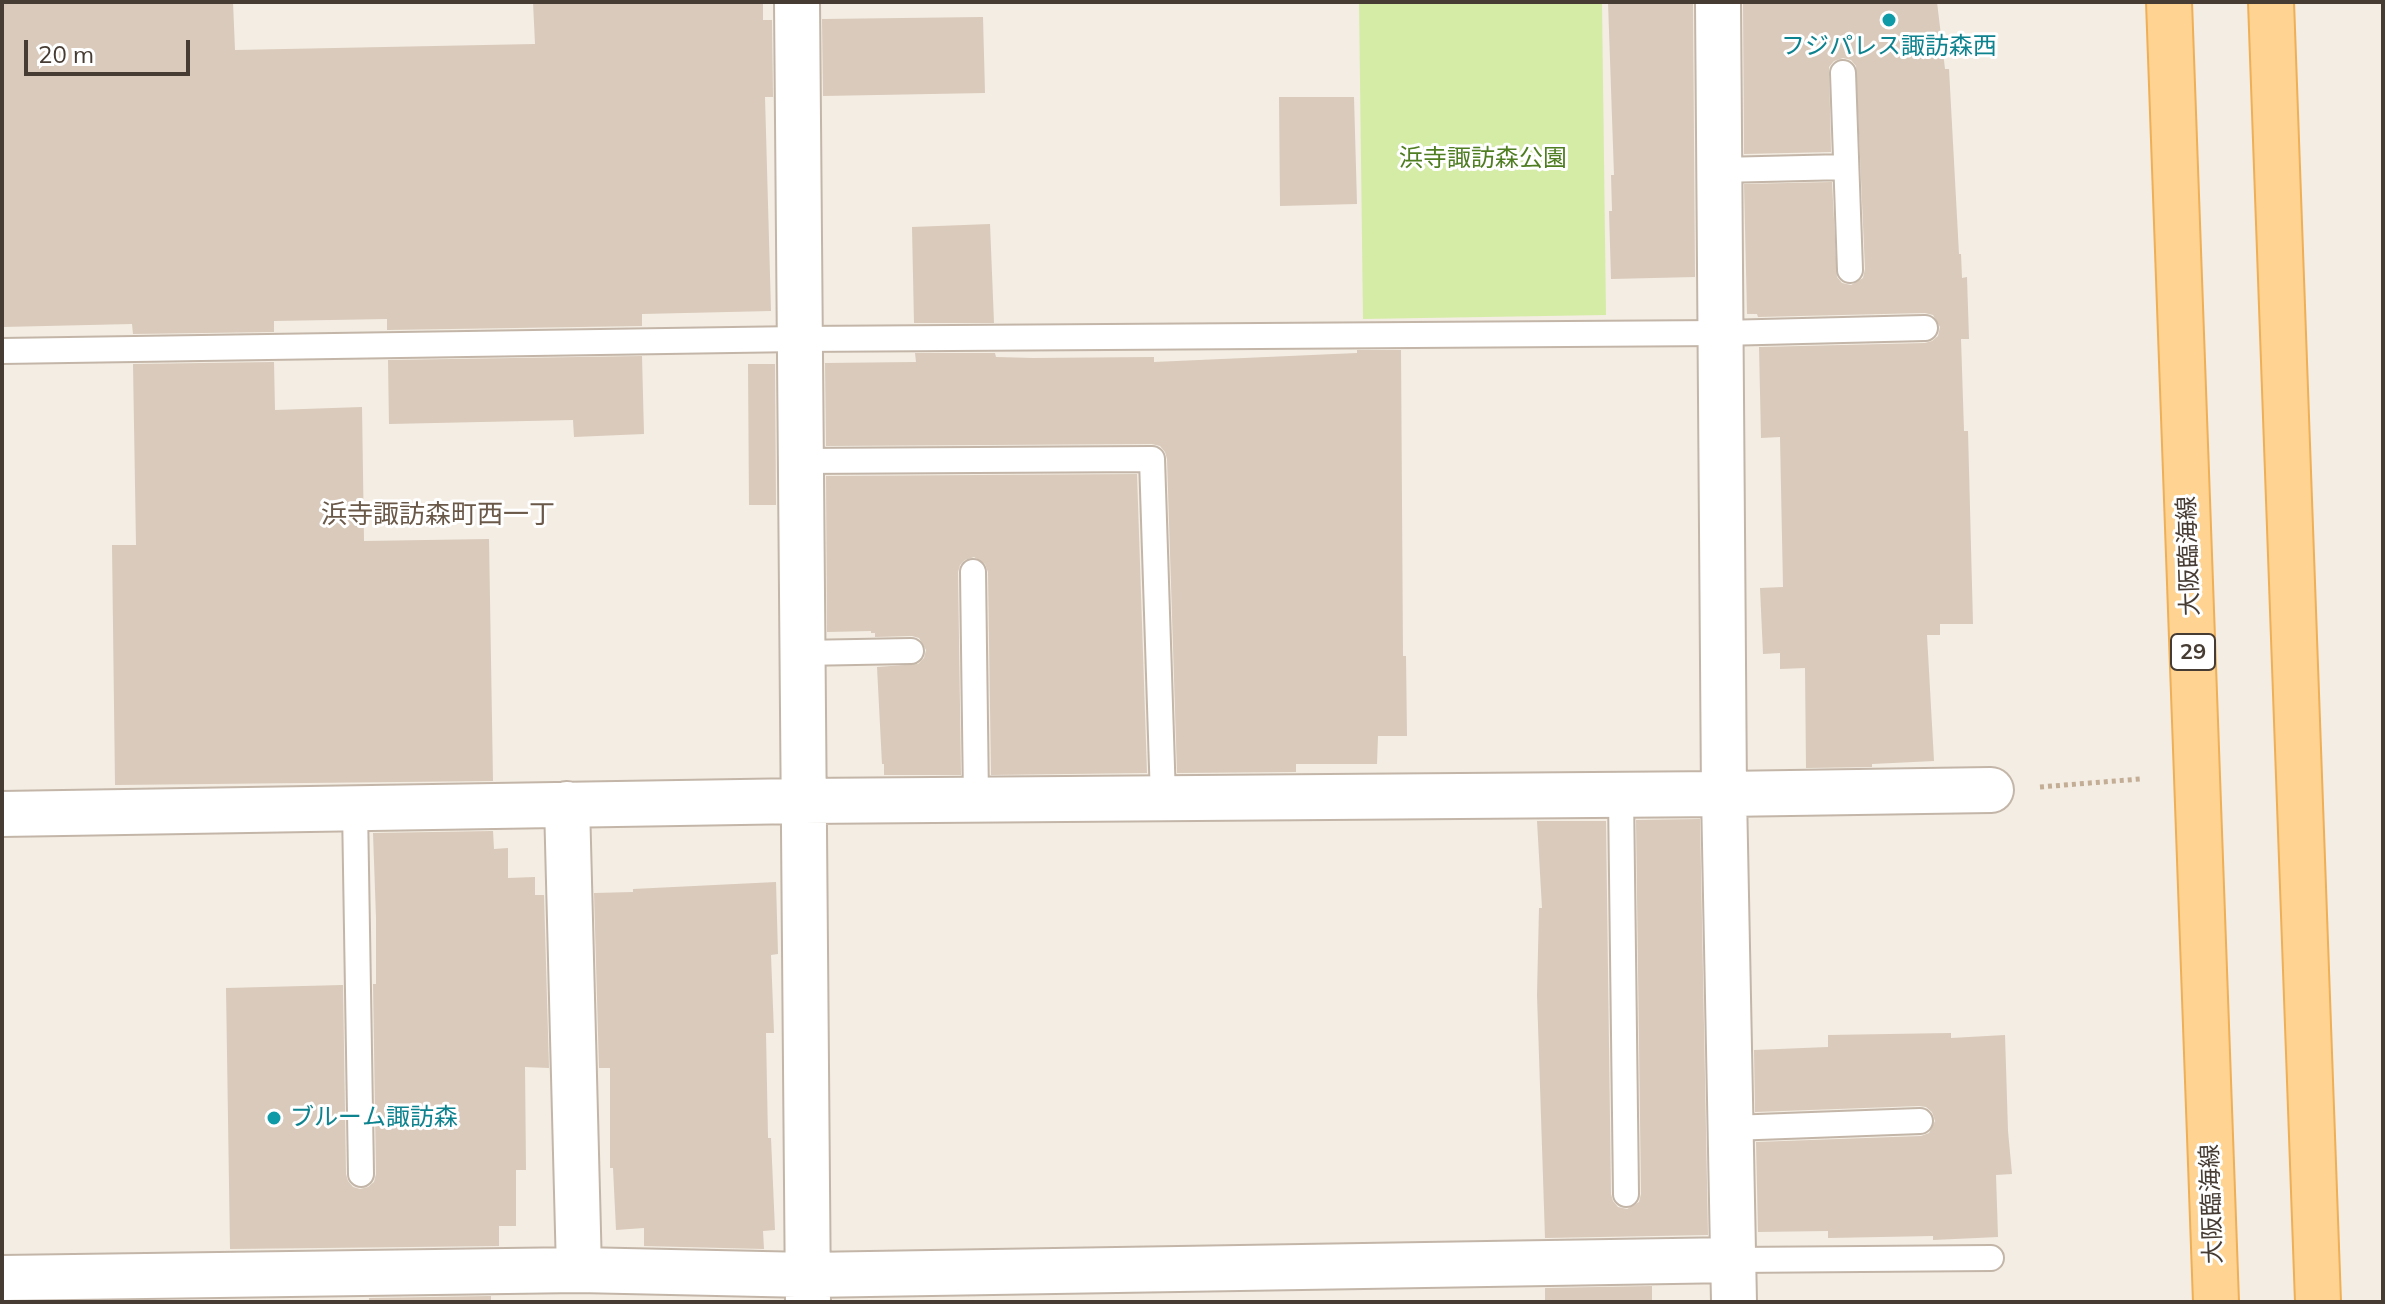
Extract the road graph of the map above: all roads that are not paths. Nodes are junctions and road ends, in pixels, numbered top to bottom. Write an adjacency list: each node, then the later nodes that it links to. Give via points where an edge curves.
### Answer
1 (797, 2): 11 (street)
2 (1718, 2): 7 (street)
3 (2169, 2): 36 (main road, 大阪臨海線 / 29)
4 (2271, 2): 37 (main road)
5 (1843, 73): 6 (lane)
6 (1846, 167): 7 (lane); 8 (lane)
7 (1720, 170): 10 (street)
8 (1850, 270)
9 (1925, 328): 10 (lane)
10 (1721, 333): 11 (lane); 18 (street)
11 (799, 339): 12 (lane); 13 (street)
12 (2, 351)
13 (799, 461): 16 (street); 20 (lane, via 1152,459)
14 (973, 572): 21 (lane)
15 (911, 651): 16 (lane)
16 (801, 653): 22 (street)
17 (1991, 790): 18 (street)
18 (1724, 794): 19 (street); 27 (street)
19 (1621, 795): 20 (street); 29 (lane)
20 (1163, 798): 21 (street)
21 (976, 799): 22 (street)
22 (802, 801): 23 (street); 34 (street)
23 (567, 804): 24 (street); 31 (street)
24 (355, 808): 25 (street); 28 (lane)
25 (2, 814)
26 (1920, 1121): 27 (lane)
27 (1731, 1128): 33 (street)
28 (361, 1174)
29 (1626, 1194)
30 (1991, 1258): 33 (lane)
31 (579, 1270): 34 (street); 35 (street)
32 (2, 1278): 35 (street)
33 (1734, 1281): 34 (street)
34 (808, 1288)
35 (144, 1289)
36 (2216, 1302)
37 (2318, 1302)

